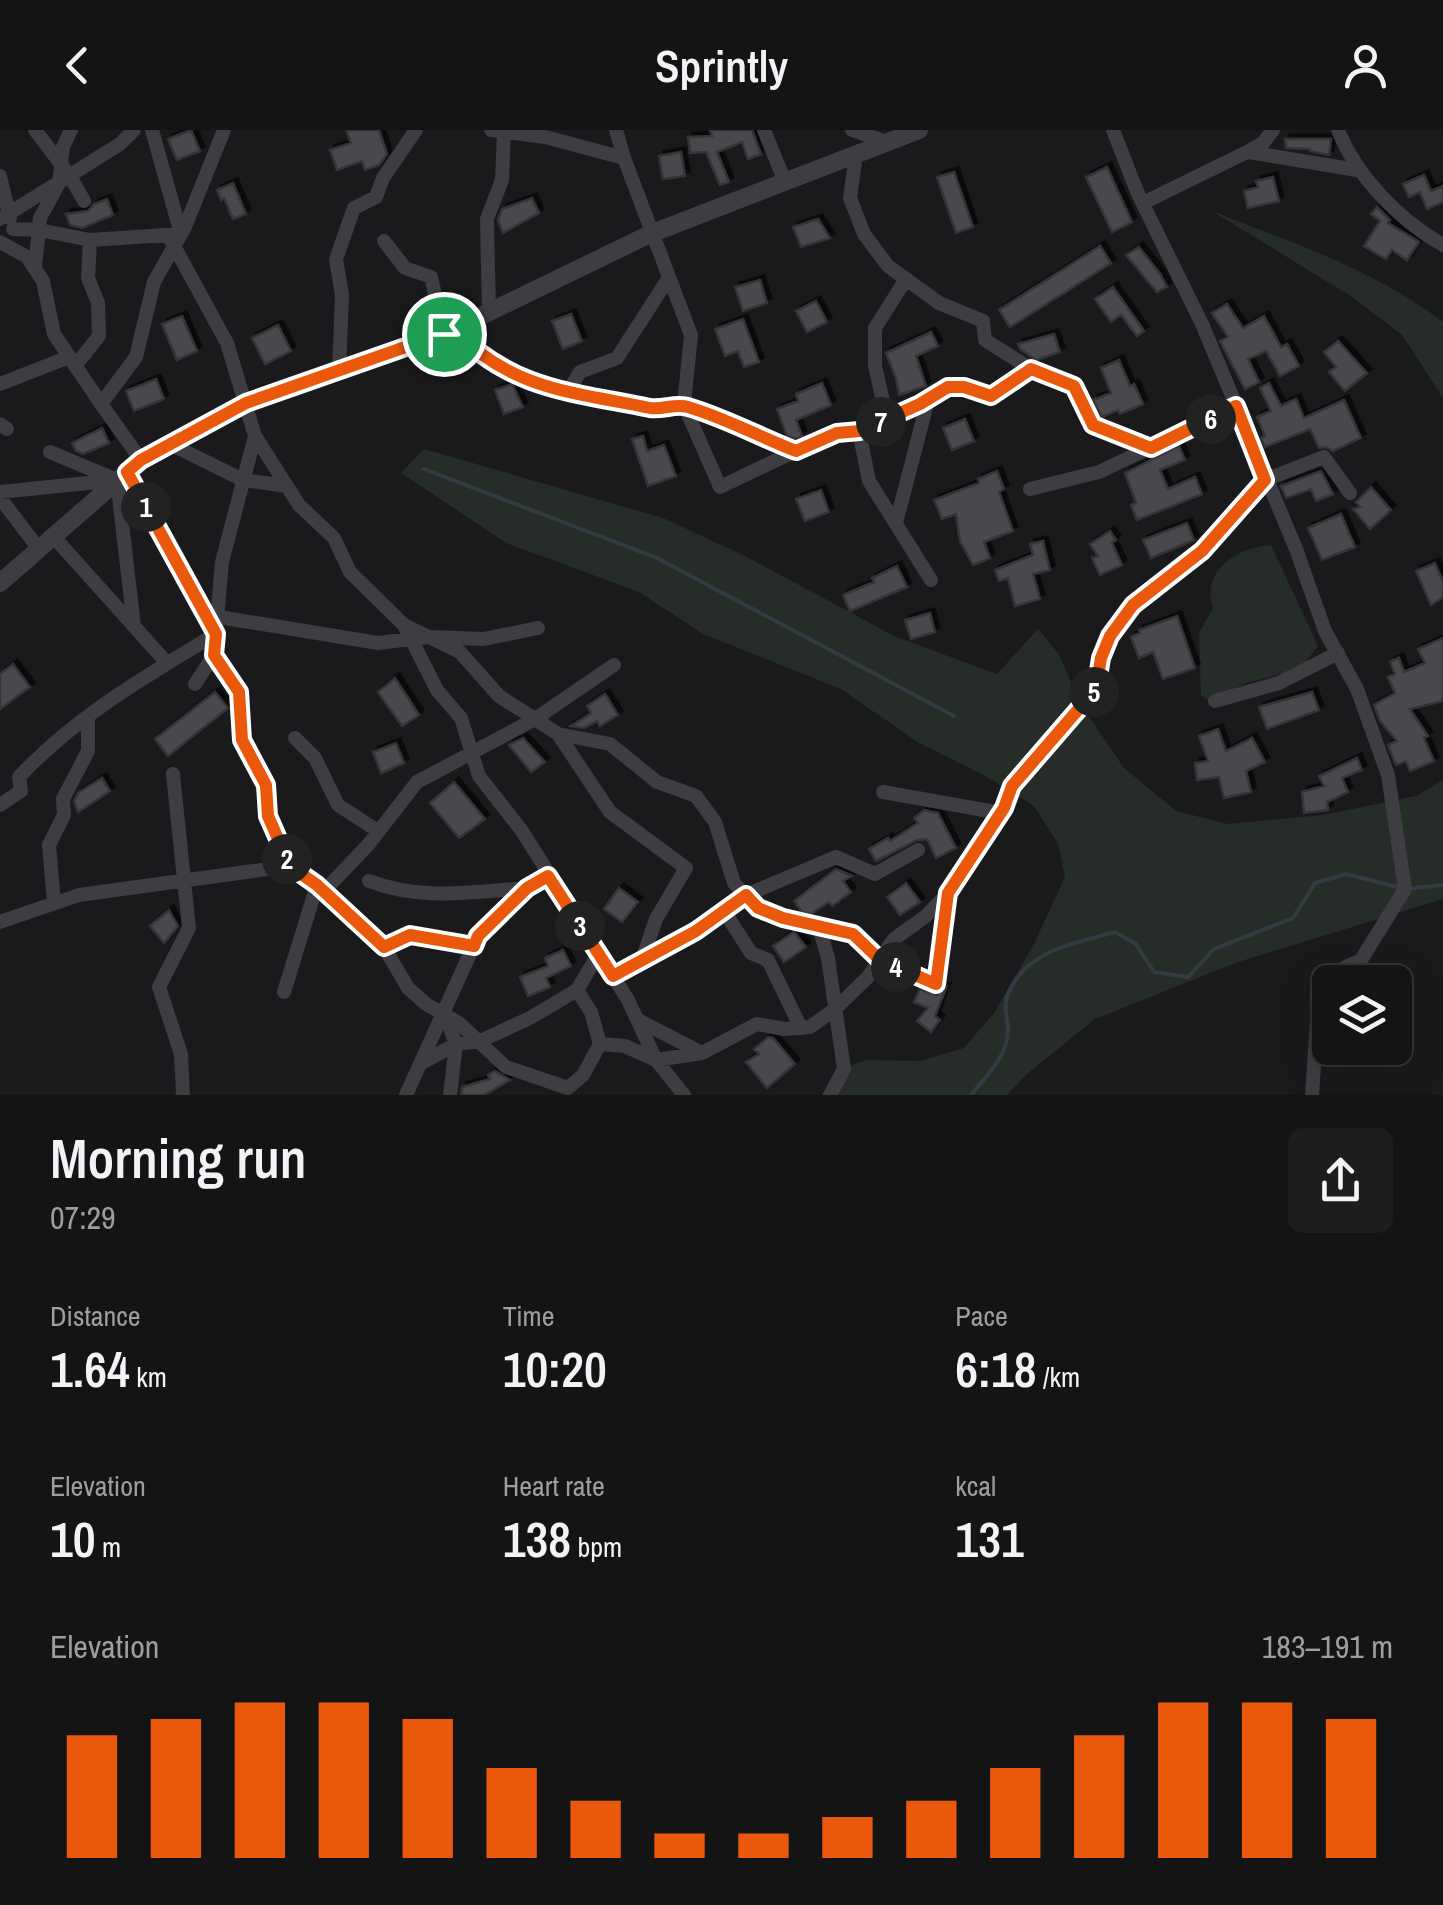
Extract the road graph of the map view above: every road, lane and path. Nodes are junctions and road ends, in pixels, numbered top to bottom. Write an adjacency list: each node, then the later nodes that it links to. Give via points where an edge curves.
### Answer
1 (35, 130): 20 (street)
2 (70, 130): 20 (street)
3 (134, 130): 20 (street)
4 (152, 130): 31 (street)
5 (224, 130): 31 (street)
6 (416, 130): 44 (street, via 376,197 354,208 336,260 342,295)
7 (616, 130): 18 (street)
8 (764, 130): 22 (street)
9 (852, 130): 15 (street)
10 (919, 130): 15 (street)
11 (1113, 130): 26 (street)
12 (1273, 130): 16 (street)
13 (1338, 130): 19 (street)
14 (497, 131): 18 (street); 40 (street, via 502,180 487,219)
15 (887, 142): 17 (street)
16 (1247, 152): 19 (street); 26 (street)
17 (856, 154): 22 (street); 39 (street, via 850,198 855,217 888,266)
18 (624, 158): 30 (street)
19 (1357, 170): 35 (street)
20 (63, 174): 24 (street); 25 (street); 29 (street)
21 (0, 176): 23 (street)
22 (784, 182): 30 (street)
23 (2, 194): 25 (street); 27 (street)
24 (84, 200)
25 (24, 201): 27 (street)
26 (1143, 203): 51 (street)
27 (4, 216): 28 (street)
28 (13, 229): 29 (street); 36 (street)
29 (38, 230): 32 (street); 37 (street)
30 (650, 234): 38 (street); 40 (street)
31 (174, 238): 32 (street); 48 (street, via 227,343); 49 (street, via 154,282 136,358)
32 (90, 240): 42 (street, via 88,278 98,303 99,336)
33 (384, 241): 41 (street, via 405,268 432,277)
34 (0, 242): 36 (street)
35 (1443, 245)
36 (19, 252): 37 (street)
37 (36, 269): 42 (street, via 54,334)
38 (668, 278): 46 (street, via 616,358 580,372); 50 (street, via 690,335)
39 (906, 279): 43 (street, via 938,303 984,321 984,340); 52 (street, via 875,328)
40 (489, 315): 41 (street)
41 (449, 332): 44 (street); 46 (street, via 478,355)
42 (72, 361): 45 (street); 49 (street)
43 (1031, 369): 47 (street, via 991,396 948,387); 56 (street, via 1074,386 1093,425)
44 (339, 372): 48 (street)
45 (0, 384)
46 (567, 393): 50 (street, via 656,409)
47 (928, 400): 52 (street); 66 (street)
48 (246, 403): 54 (street); 55 (street)
49 (101, 404): 59 (street)
50 (684, 405): 57 (street); 57 (street, via 720,488)
51 (1236, 406): 56 (street); 61 (street)
52 (887, 419): 53 (street)
53 (860, 431): 57 (street); 66 (street, via 869,481)
54 (255, 436): 60 (street); 62 (street)
55 (170, 444): 59 (street); 60 (street)
56 (1151, 448): 63 (street, via 1098,472)
57 (796, 451)
58 (50, 452): 59 (street)
59 (128, 471): 65 (street); 67 (street); 70 (street); 71 (street)
60 (244, 480): 62 (street); 70 (street)
61 (1265, 480): 64 (street, via 1324,457); 76 (street); 90 (street, via 1202,551 1133,605 1110,636 1096,689 1012,786)
62 (288, 486): 73 (street, via 334,538 350,572)
63 (1030, 490)
64 (1350, 493)
65 (0, 495): 67 (street)
66 (896, 523): 68 (street)
67 (46, 543): 69 (street); 71 (street)
68 (931, 580)
69 (0, 583)
70 (212, 616): 73 (street, via 378,643); 74 (street)
71 (134, 627): 78 (street)
72 (538, 628): 75 (street, via 484,639)
73 (408, 632): 75 (street); 86 (street, via 437,690 461,718)
74 (216, 634): 77 (street); 78 (street)
75 (428, 637): 83 (street, via 460,652 500,696)
76 (1338, 654): 81 (street, via 1279,683); 128 (street, via 1358,688 1388,776 1405,889 1361,960 1320,979)
77 (214, 655): 80 (street); 93 (street, via 239,692 242,740 266,785 268,816)
78 (167, 663): 82 (street)
79 (614, 665): 83 (street)
80 (195, 684)
81 (1216, 701)
82 (88, 717): 89 (street, via 44,751 19,777 21,791); 101 (street, via 88,751 63,799 64,815 50,845)
83 (535, 719): 84 (street); 86 (street)
84 (558, 734): 100 (street, via 610,744 657,782 696,796); 108 (street, via 610,812 686,868 656,919)
85 (295, 738): 91 (street, via 315,758 338,805)
86 (471, 751): 91 (street, via 418,782); 94 (street, via 479,776)
87 (172, 774): 96 (street)
88 (883, 792): 90 (street)
89 (0, 805)
90 (1001, 813): 99 (street)
91 (378, 831): 97 (street)
92 (918, 850): 100 (street, via 875,874 836,857)
93 (290, 866): 96 (street); 97 (street)
94 (548, 876): 98 (street); 107 (street)
95 (369, 881): 98 (street, via 431,896)
96 (184, 882): 101 (street); 123 (street, via 189,928 158,987 181,1054)
97 (320, 888): 106 (street); 112 (street)
98 (527, 888): 105 (street)
99 (948, 893): 109 (street, via 894,939); 109 (street, via 936,984)
100 (746, 895): 102 (street); 104 (street, via 758,908)
101 (54, 903): 103 (street)
102 (724, 911): 108 (street); 116 (street, via 752,953 768,960)
103 (0, 922)
104 (818, 924): 109 (street, via 853,934); 113 (street)
105 (474, 946): 106 (street, via 410,935); 114 (street)
106 (384, 947): 114 (street, via 408,988)
107 (599, 954): 110 (street); 111 (street)
108 (642, 960): 110 (street)
109 (880, 960): 113 (street)
110 (613, 976): 115 (street)
111 (577, 990): 117 (street); 119 (street)
112 (284, 992)
113 (835, 1009): 116 (street); 127 (street, via 844,1069)
114 (445, 1015): 117 (street); 118 (street); 122 (street)
115 (637, 1020): 120 (street); 121 (street)
116 (801, 1028): 120 (street, via 756,1024)
117 (480, 1041): 118 (street); 119 (street, via 506,1067 568,1088)
118 (456, 1044): 122 (street); 125 (street)
119 (600, 1044): 121 (street, via 626,1046)
120 (702, 1053): 121 (street)
121 (656, 1060): 126 (street)
122 (424, 1061): 124 (street)
123 (183, 1095)
124 (406, 1095)
125 (450, 1095)
126 (684, 1095)
127 (830, 1095)
128 (1312, 1095)

